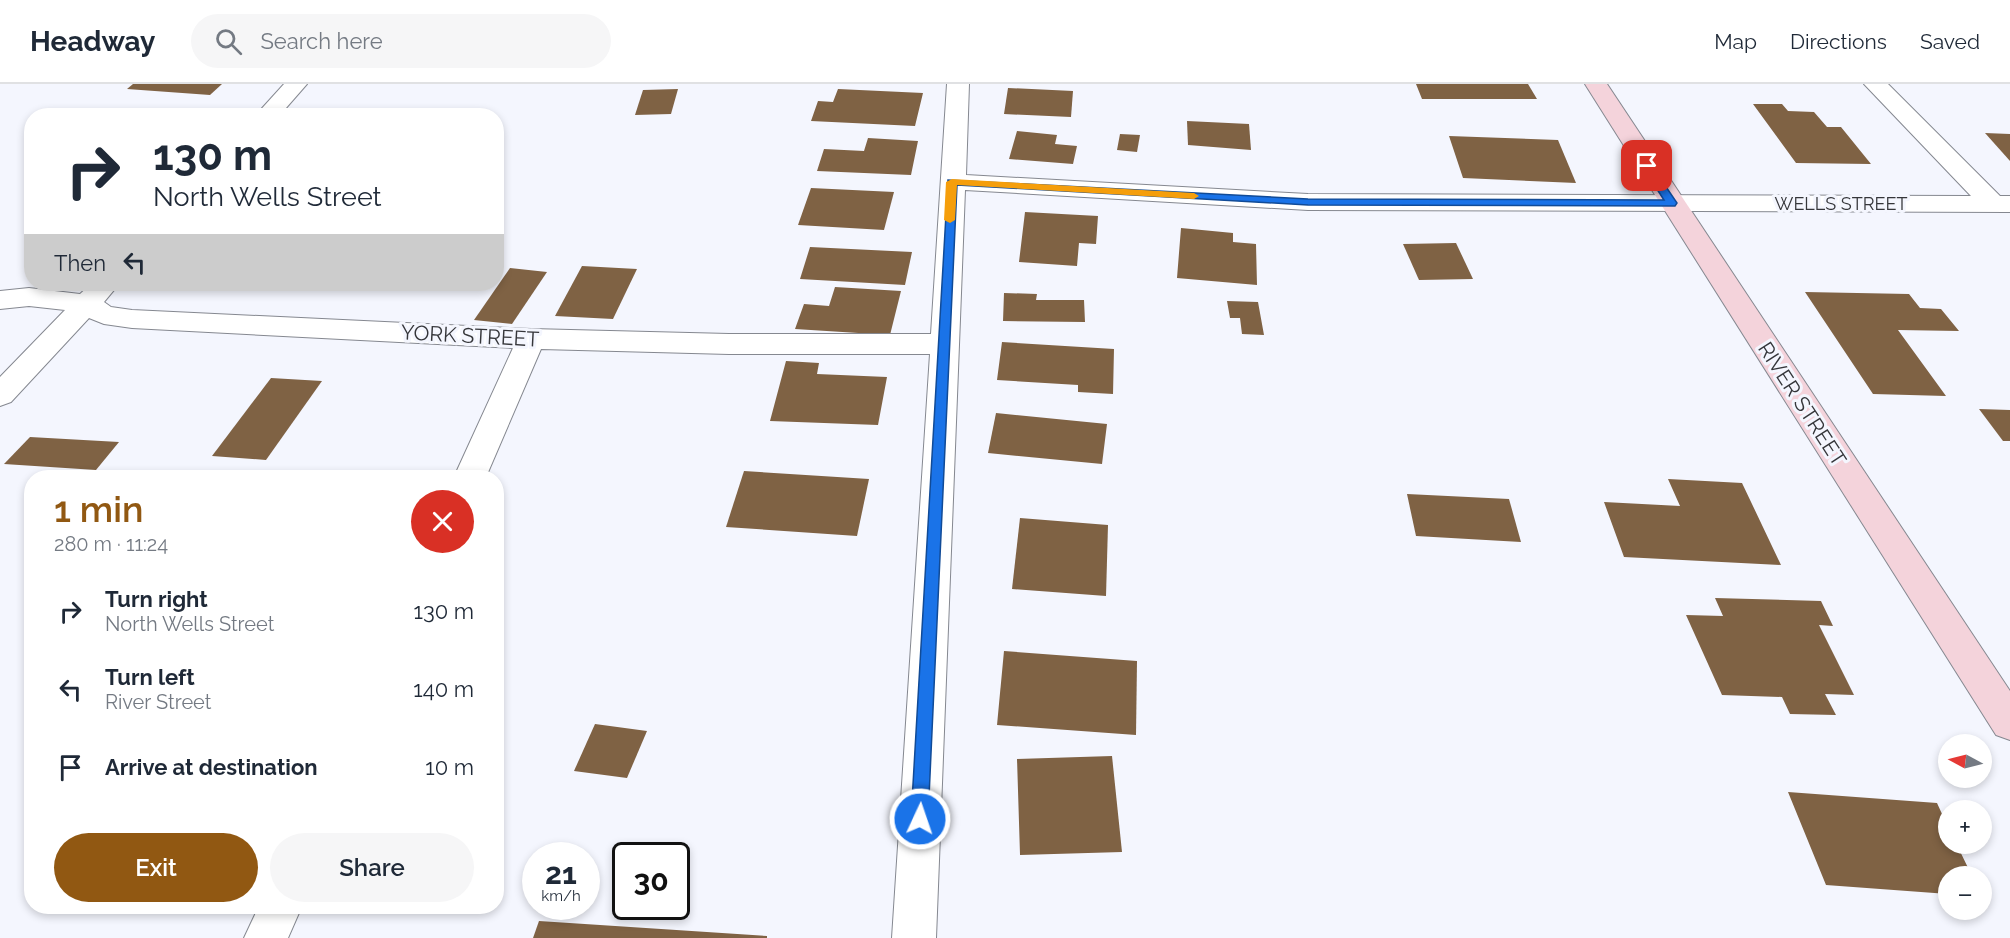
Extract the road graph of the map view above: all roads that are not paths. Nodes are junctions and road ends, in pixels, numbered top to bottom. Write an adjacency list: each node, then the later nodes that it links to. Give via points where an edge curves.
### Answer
1 (296, 84): 5 (street)
2 (958, 84): 6 (street)
3 (1596, 84): 7 (street, RIVER STREET)
4 (1875, 84): 8 (street)
5 (274, 108)
6 (952, 182): 7 (street, WELLS STREET, via 1308,202); 13 (street)
7 (1671, 203): 8 (street, WELLS STREET); 16 (street, RIVER STREET)
8 (2002, 204)
9 (99, 291): 11 (street)
10 (0, 300): 11 (street, YORK STREET, via 29,297)
11 (87, 304): 12 (street, YORK STREET, via 104,315 132,319); 14 (street)
12 (531, 339): 13 (street, YORK STREET); 15 (street)
13 (943, 344): 19 (street)
14 (0, 395)
15 (473, 470)
16 (2010, 723)
17 (277, 914): 18 (street)
18 (266, 938)
19 (914, 938)

